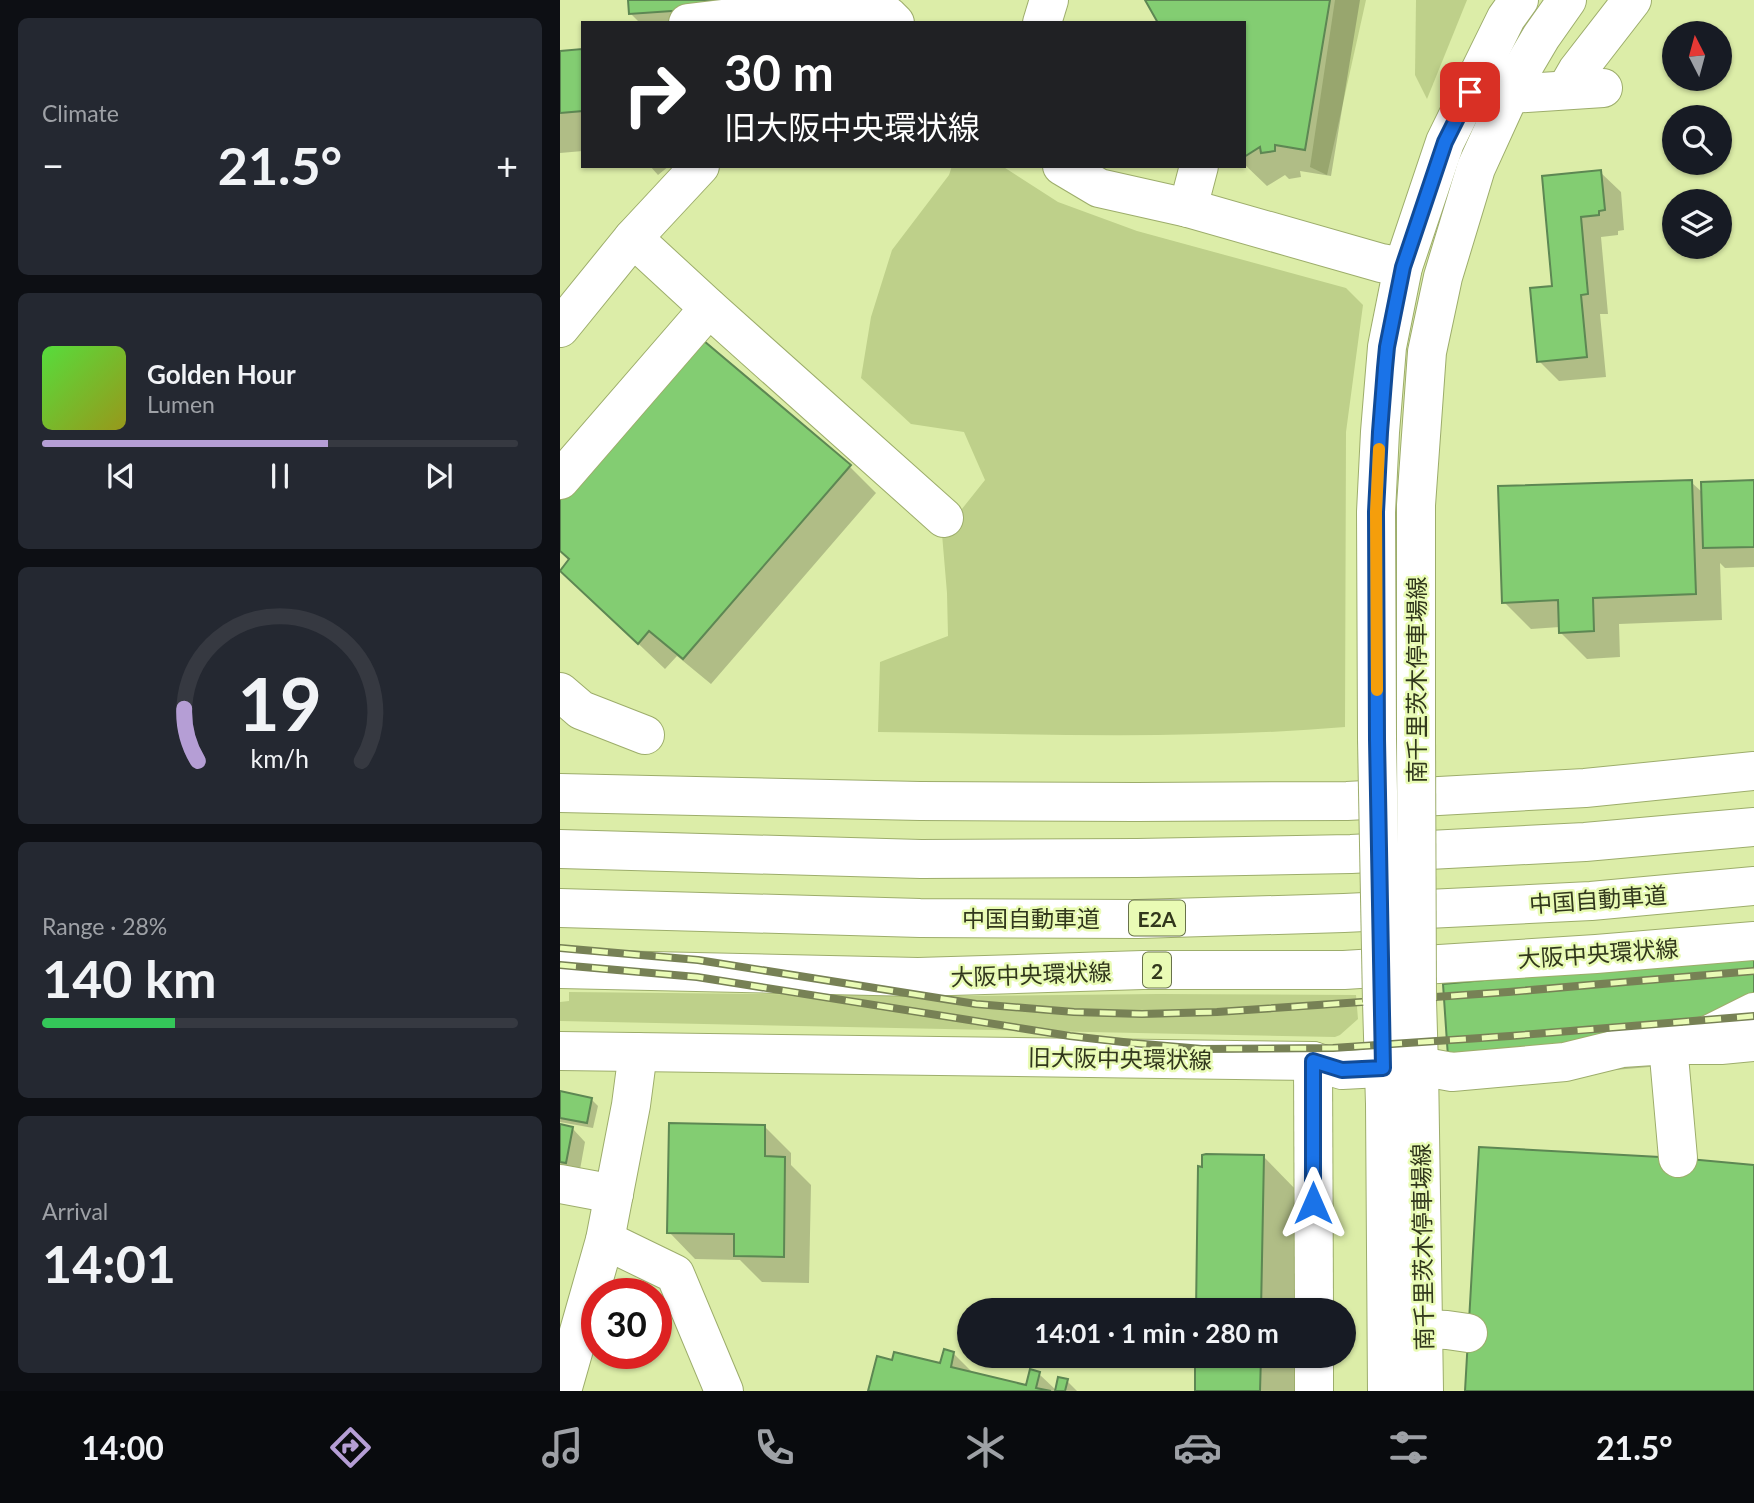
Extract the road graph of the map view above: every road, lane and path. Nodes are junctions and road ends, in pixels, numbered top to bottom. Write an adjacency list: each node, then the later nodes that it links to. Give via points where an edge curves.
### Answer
1 (1049, 0): 8 (main road)
2 (1519, 0): 17 (main road, 南千里茨木停車場線, via 1445,142)
3 (1567, 0): 11 (main road, 南千里茨木停車場線)
4 (1632, 0): 10 (main road)
5 (796, 5): 6 (main road); 7 (main road)
6 (892, 15)
7 (700, 21)
8 (1043, 21)
9 (1603, 88): 10 (main road)
10 (1566, 90): 11 (main road)
11 (1510, 94): 32 (main road, 南千里茨木停車場線, bridge, via 1476,168 1443,277 1427,352 1416,505 1416,735)
12 (698, 168): 16 (main road)
13 (1065, 168): 15 (main road, via 1099,188)
14 (1198, 168): 15 (main road)
15 (1188, 208): 17 (main road)
16 (632, 238): 18 (main road); 19 (main road)
17 (1403, 267): 32 (main road, 南千里茨木停車場線, bridge, via 1387,347 1376,512 1377,739)
18 (709, 308): 20 (main road); 21 (main road)
19 (560, 328)
20 (560, 480)
21 (944, 518)
22 (560, 692): 23 (main road, via 581,710)
23 (645, 735)
24 (1754, 771): 25 (main road, via 1585,788 1347,801 933,801)
25 (560, 793)
26 (1754, 827): 27 (main road, via 1585,842 1351,854 1137,858 921,859)
27 (560, 849)
28 (1754, 886): 29 (main road, 中国自動車道 / E2A, via 1591,901 1138,919)
29 (560, 908)
30 (1754, 941): 31 (main road, 大阪中央環状線 / 2, via 1344,970 918,977)
31 (560, 969)
32 (1399, 1001): 39 (main road, 南千里茨木停車場線)
33 (1754, 1012): 35 (main road, 旧大阪中央環状線, via 1710,1034)
34 (1754, 1042): 35 (main road, 旧大阪中央環状線)
35 (1671, 1044): 39 (main road, 旧大阪中央環状線, via 1622,1048 1565,1062 1452,1072); 40 (main road)
36 (560, 1051): 37 (main road, 旧大阪中央環状線)
37 (638, 1052): 38 (main road, 旧大阪中央環状線); 42 (main road)
38 (1313, 1061): 39 (main road, 旧大阪中央環状線, via 1342,1070); 44 (main road)
39 (1401, 1067): 45 (main road, 南千里茨木停車場線); 51 (main road, 南千里茨木停車場線, via 1385,1104)
40 (1678, 1158)
41 (560, 1184): 42 (main road)
42 (614, 1194): 43 (main road)
43 (605, 1240): 48 (main road); 49 (main road, via 675,1274)
44 (1314, 1298)
45 (1424, 1329): 46 (main road); 52 (main road, 南千里茨木停車場線)
46 (1468, 1333)
47 (1314, 1368): 50 (main road)
48 (562, 1391)
49 (724, 1391)
50 (1314, 1391)
51 (1387, 1391)
52 (1424, 1391)

